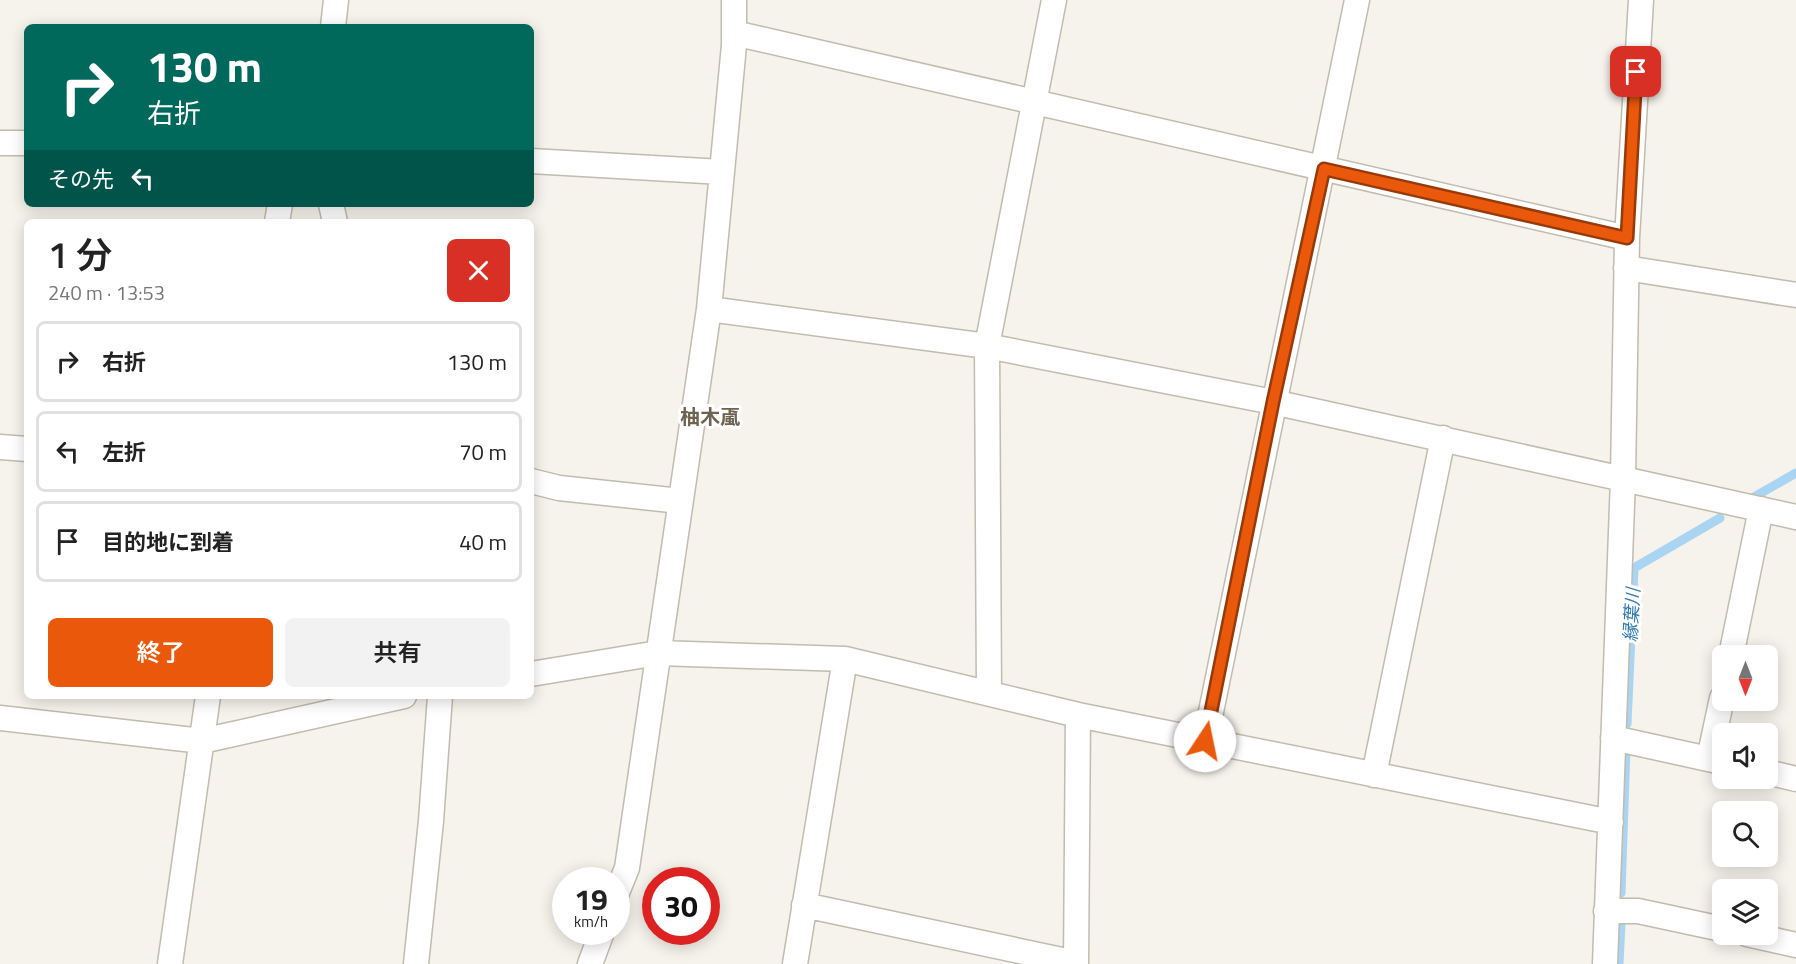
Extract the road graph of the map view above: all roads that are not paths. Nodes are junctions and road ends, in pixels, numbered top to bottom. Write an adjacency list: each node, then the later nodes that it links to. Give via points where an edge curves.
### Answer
1 (336, 0): 6 (street)
2 (734, 0): 7 (street)
3 (1054, 0): 8 (street)
4 (1357, 0): 12 (street)
5 (1641, 0): 14 (street)
6 (333, 24)
7 (734, 33): 8 (street); 13 (street)
8 (1035, 103): 12 (street); 18 (street)
9 (0, 143): 10 (street)
10 (24, 143)
11 (534, 160): 13 (street)
12 (1324, 169): 14 (street); 19 (street)
13 (722, 172): 17 (street)
14 (1627, 238): 15 (street)
15 (1626, 268): 16 (street); 23 (street)
16 (1796, 295)
17 (709, 309): 18 (street); 25 (street)
18 (987, 346): 19 (street); 32 (street)
19 (1273, 402): 20 (street); 40 (street)
20 (1443, 438): 23 (street); 42 (street)
21 (0, 447): 22 (street)
22 (24, 449)
23 (1623, 478): 26 (street); 38 (street)
24 (534, 482): 25 (street)
25 (680, 501): 29 (street)
26 (1761, 509): 27 (street); 28 (street)
27 (1796, 517)
28 (1733, 645)
29 (658, 653): 30 (street); 31 (street); 46 (street)
30 (845, 658): 32 (street); 47 (street)
31 (534, 674)
32 (989, 693): 36 (street)
33 (208, 699): 39 (street)
34 (391, 699): 39 (street)
35 (440, 699): 55 (street)
36 (1078, 715): 40 (street); 53 (street)
37 (0, 718): 39 (street)
38 (1613, 738): 41 (street); 45 (street)
39 (202, 741): 54 (street)
40 (1205, 741): 42 (street)
41 (1712, 760)
42 (1374, 775): 45 (street)
43 (1778, 775): 44 (street)
44 (1796, 779)
45 (1611, 822): 48 (street)
46 (627, 867)
47 (804, 905): 53 (street); 57 (street)
48 (1606, 911): 49 (street, via 1638,911); 58 (street)
49 (1712, 927)
50 (1778, 941): 52 (street)
51 (597, 945): 56 (street)
52 (1796, 945)
53 (1076, 963)
54 (170, 964)
55 (416, 964)
56 (590, 964)
57 (795, 964)
58 (1605, 964)

